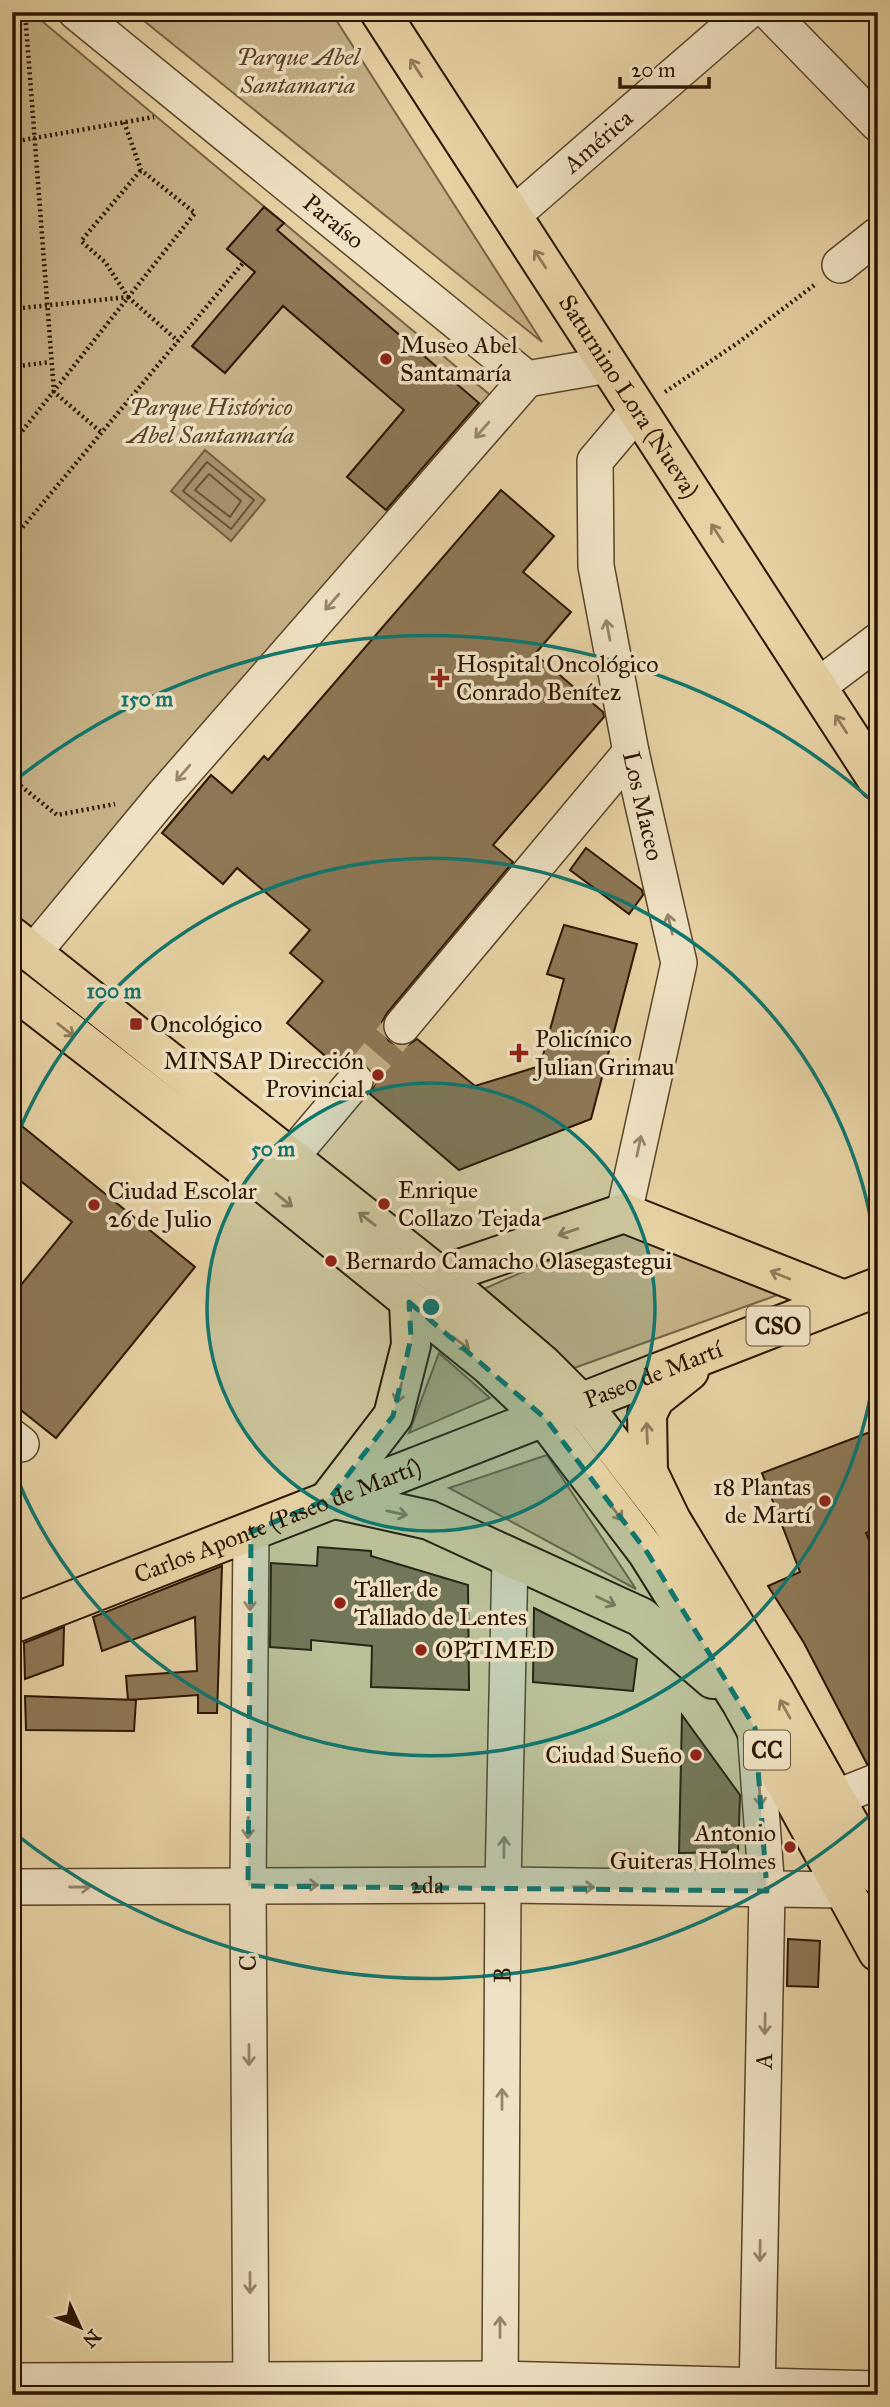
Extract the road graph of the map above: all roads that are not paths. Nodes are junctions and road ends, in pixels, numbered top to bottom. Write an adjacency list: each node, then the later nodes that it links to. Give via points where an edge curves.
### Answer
1 (76, 12): 10 (street, Paraíso)
2 (380, 12): 6 (main road, Saturnino Lora (Nueva), one-way to 2)
3 (747, 12): 6 (street, América)
4 (769, 12): 5 (street)
5 (878, 124)
6 (512, 216): 9 (main road, Saturnino Lora (Nueva), one-way to 6)
7 (878, 235): 8 (street)
8 (840, 265)
9 (608, 365): 10 (street); 11 (main road, Saturnino Lora (Nueva))
10 (527, 379): 16 (street, one-way to 16, via 164,795)
11 (638, 410): 13 (main road, Saturnino Lora (Nueva), one-way to 11); 14 (street, Los Maceo, one-way to 11, via 596,566 595,461)
12 (878, 641): 13 (street)
13 (817, 687): 15 (main road, Saturnino Lora (Nueva), one-way to 13)
14 (631, 752): 18 (street); 21 (street, Los Maceo, one-way to 14, via 679,963)
15 (878, 781)
16 (23, 945): 20 (main road, CC)
17 (12, 988): 24 (main road, CC, one-way to 24)
18 (402, 1026)
19 (355, 1081): 20 (street)
20 (290, 1158): 22 (main road, CC, one-way to 20)
21 (624, 1213): 22 (main road, one-way to 22); 23 (main road, one-way to 21)
22 (439, 1276): 26 (main road, CC, via 543,1365)
23 (861, 1294): 25 (main road, Paseo de Martí / CSO)
24 (410, 1302): 27 (main road, CC, one-way to 27, via 489,1365); 28 (main road, one-way to 28, via 411,1345 393,1416)
25 (712, 1352): 26 (main road, Paseo de Martí / CSO); 29 (main road, one-way to 25, via 648,1472 647,1414 655,1398)
26 (581, 1404): 27 (main road, Paseo de Martí / CSO); 29 (main road, CC)
27 (545, 1418): 28 (main road, Carlos Aponte (Paseo de Martí)); 33 (main road, CC, one-way to 33, via 647,1552)
28 (330, 1499): 30 (main road, Carlos Aponte (Paseo de Martí)); 31 (main road, one-way to 31, via 429,1520)
29 (671, 1520): 35 (main road, CC, one-way to 29)
30 (251, 1532): 32 (main road, Carlos Aponte (Paseo de Martí)); 38 (street, C, one-way to 38)
31 (510, 1556): 33 (main road, one-way to 33, via 641,1617); 37 (street, B, one-way to 31)
32 (12, 1624)
33 (748, 1715): 40 (main road, CC); 41 (street, A, one-way to 41)
34 (878, 1782): 35 (street)
35 (835, 1798): 36 (main road, CC)
36 (878, 1875)
37 (503, 1885): 38 (street, 2da, one-way to 37); 41 (street, 2da, one-way to 41); 44 (street, B, one-way to 37)
38 (248, 1886): 39 (street, 2da, one-way to 38); 45 (street, C, one-way to 45)
39 (12, 1887)
40 (841, 1890): 41 (street, 2da); 42 (main road, CC)
41 (767, 1891): 47 (street, A, one-way to 47)
42 (878, 1952)
43 (12, 2381): 45 (street)
44 (500, 2387): 45 (street); 47 (street)
45 (251, 2388)
46 (878, 2389): 47 (street)
47 (757, 2390)

